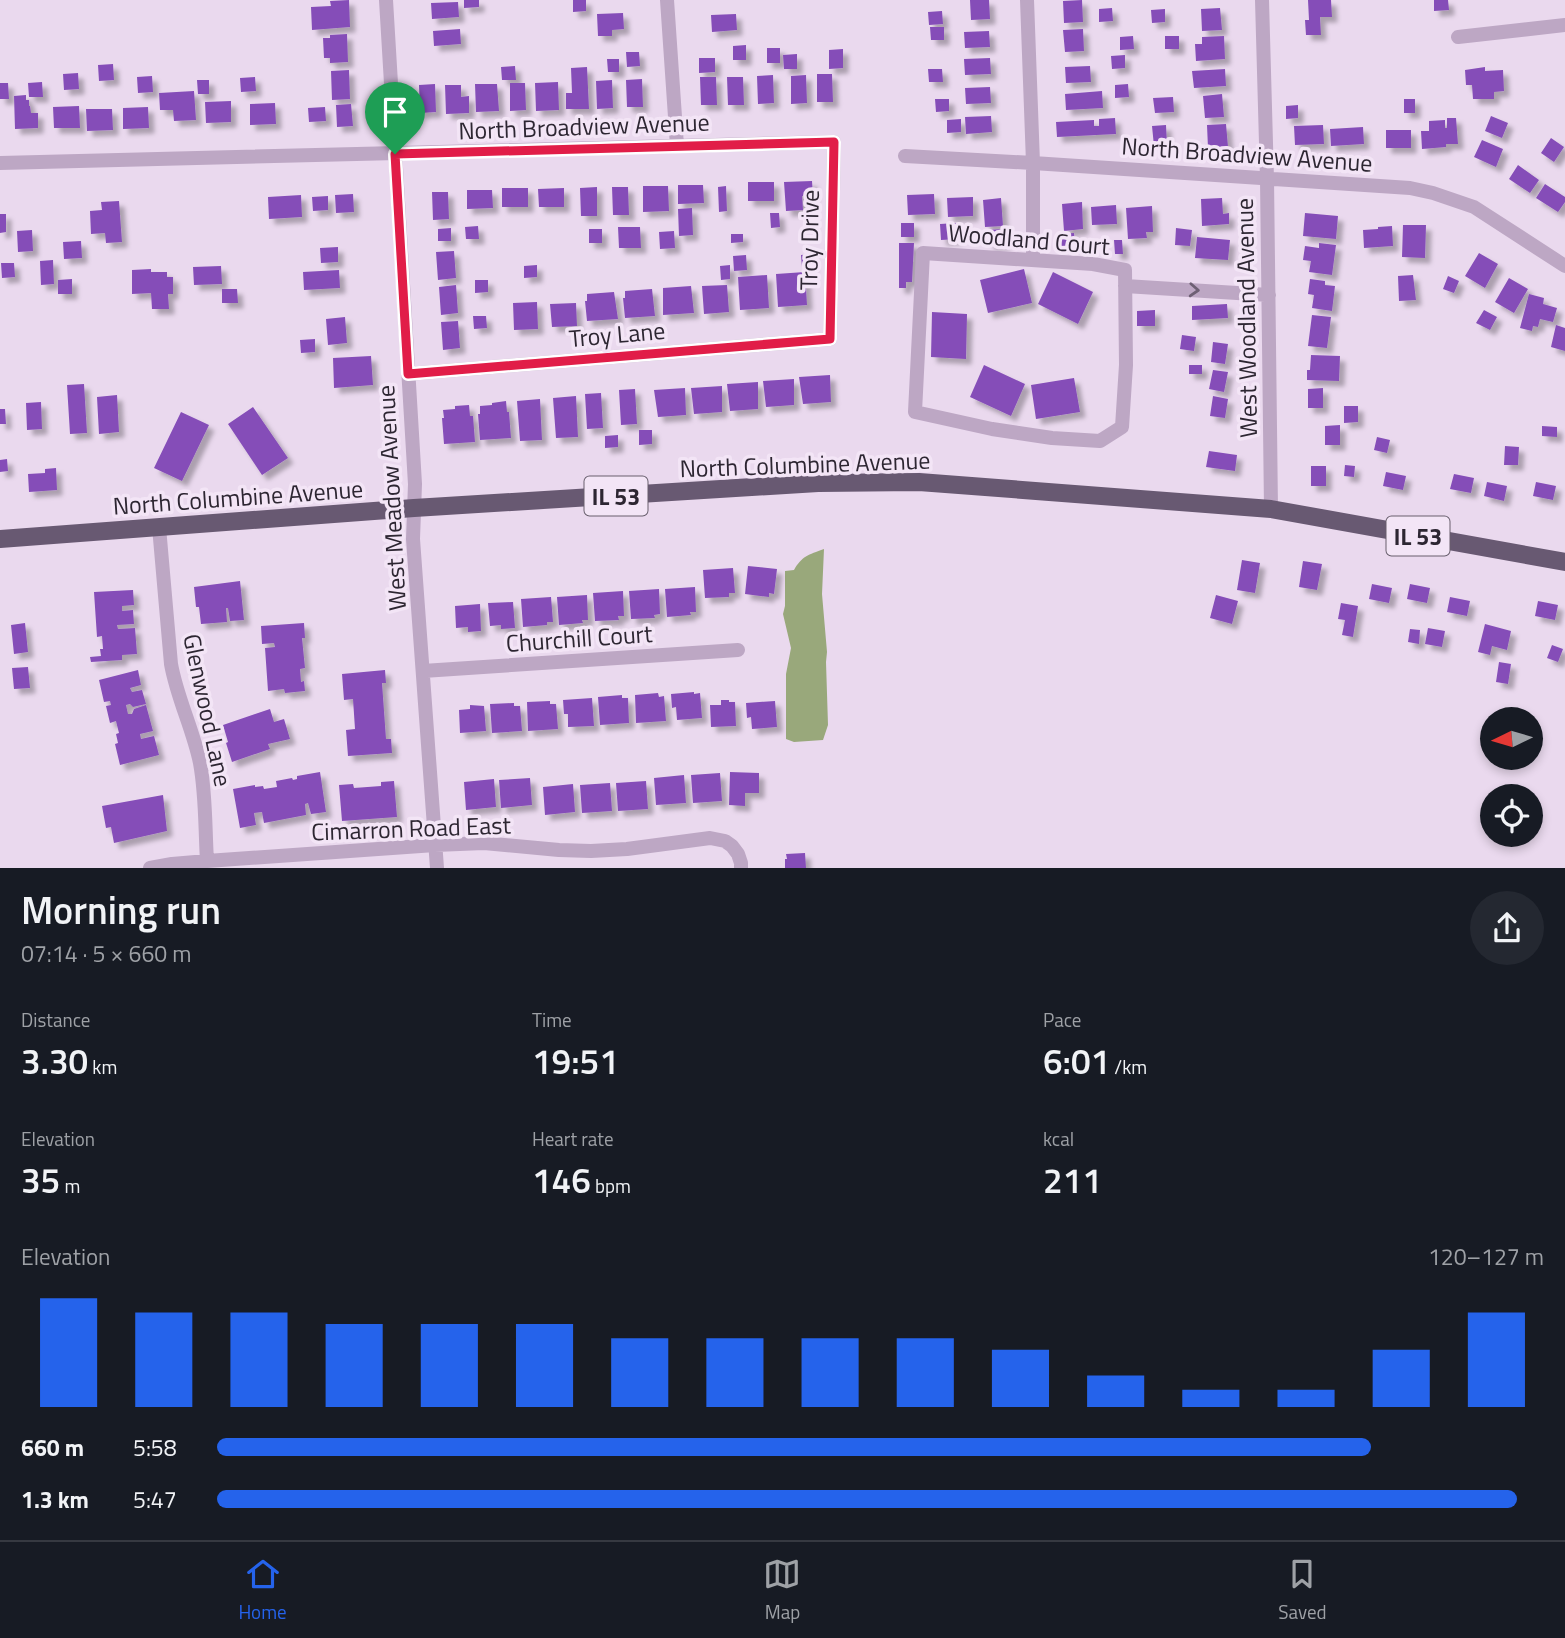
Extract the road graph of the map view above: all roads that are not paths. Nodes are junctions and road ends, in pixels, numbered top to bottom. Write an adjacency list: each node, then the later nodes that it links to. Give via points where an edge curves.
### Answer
1 (386, 0): 9 (street, West Meadow Avenue)
2 (667, 0): 8 (street)
3 (1027, 0): 12 (street)
4 (1262, 0): 13 (street, West Woodland Avenue)
5 (1565, 25): 6 (street)
6 (1458, 37)
7 (834, 142): 8 (street, North Broadview Avenue); 18 (street, Troy Drive)
8 (677, 146): 9 (street, North Broadview Avenue)
9 (395, 154): 11 (street, North Broadview Avenue); 19 (street, West Meadow Avenue)
10 (905, 156): 12 (street, North Broadview Avenue)
11 (0, 163)
12 (1033, 163): 13 (street, North Broadview Avenue); 14 (street)
13 (1267, 179): 15 (street, North Broadview Avenue, via 1385,185 1433,193 1488,214); 17 (street, West Woodland Avenue)
14 (1033, 259): 16 (street, Woodland Court, via 1125,270); 16 (street, Woodland Court, via 923,253 915,412 992,429 1100,441 1122,427)
15 (1565, 266)
16 (1125, 286): 17 (street, Woodland Court, one-way to 17)
17 (1269, 295): 21 (street, West Woodland Avenue)
18 (830, 339): 19 (street, Troy Lane)
19 (408, 374): 20 (street, West Meadow Avenue)
20 (414, 508): 21 (main road, North Columbine Avenue / IL 53, via 818,483 919,482); 22 (main road, North Columbine Avenue / IL 53); 26 (street, West Meadow Avenue)
21 (1271, 509): 24 (main road, North Columbine Avenue / IL 53)
22 (159, 527): 23 (main road, North Columbine Avenue / IL 53); 28 (street, Glenwood Lane, via 171,664 200,762)
23 (0, 539)
24 (1565, 562)
25 (738, 650): 26 (street, Churchill Court)
26 (423, 671): 27 (street, West Meadow Avenue)
27 (435, 845): 28 (street, Cimarron Road East); 30 (street, West Meadow Avenue); 31 (street, Cimarron Road East, via 591,851 710,838 732,846)
28 (207, 861): 29 (street, Cimarron Road East)
29 (150, 868)
30 (437, 868)
31 (741, 868)

